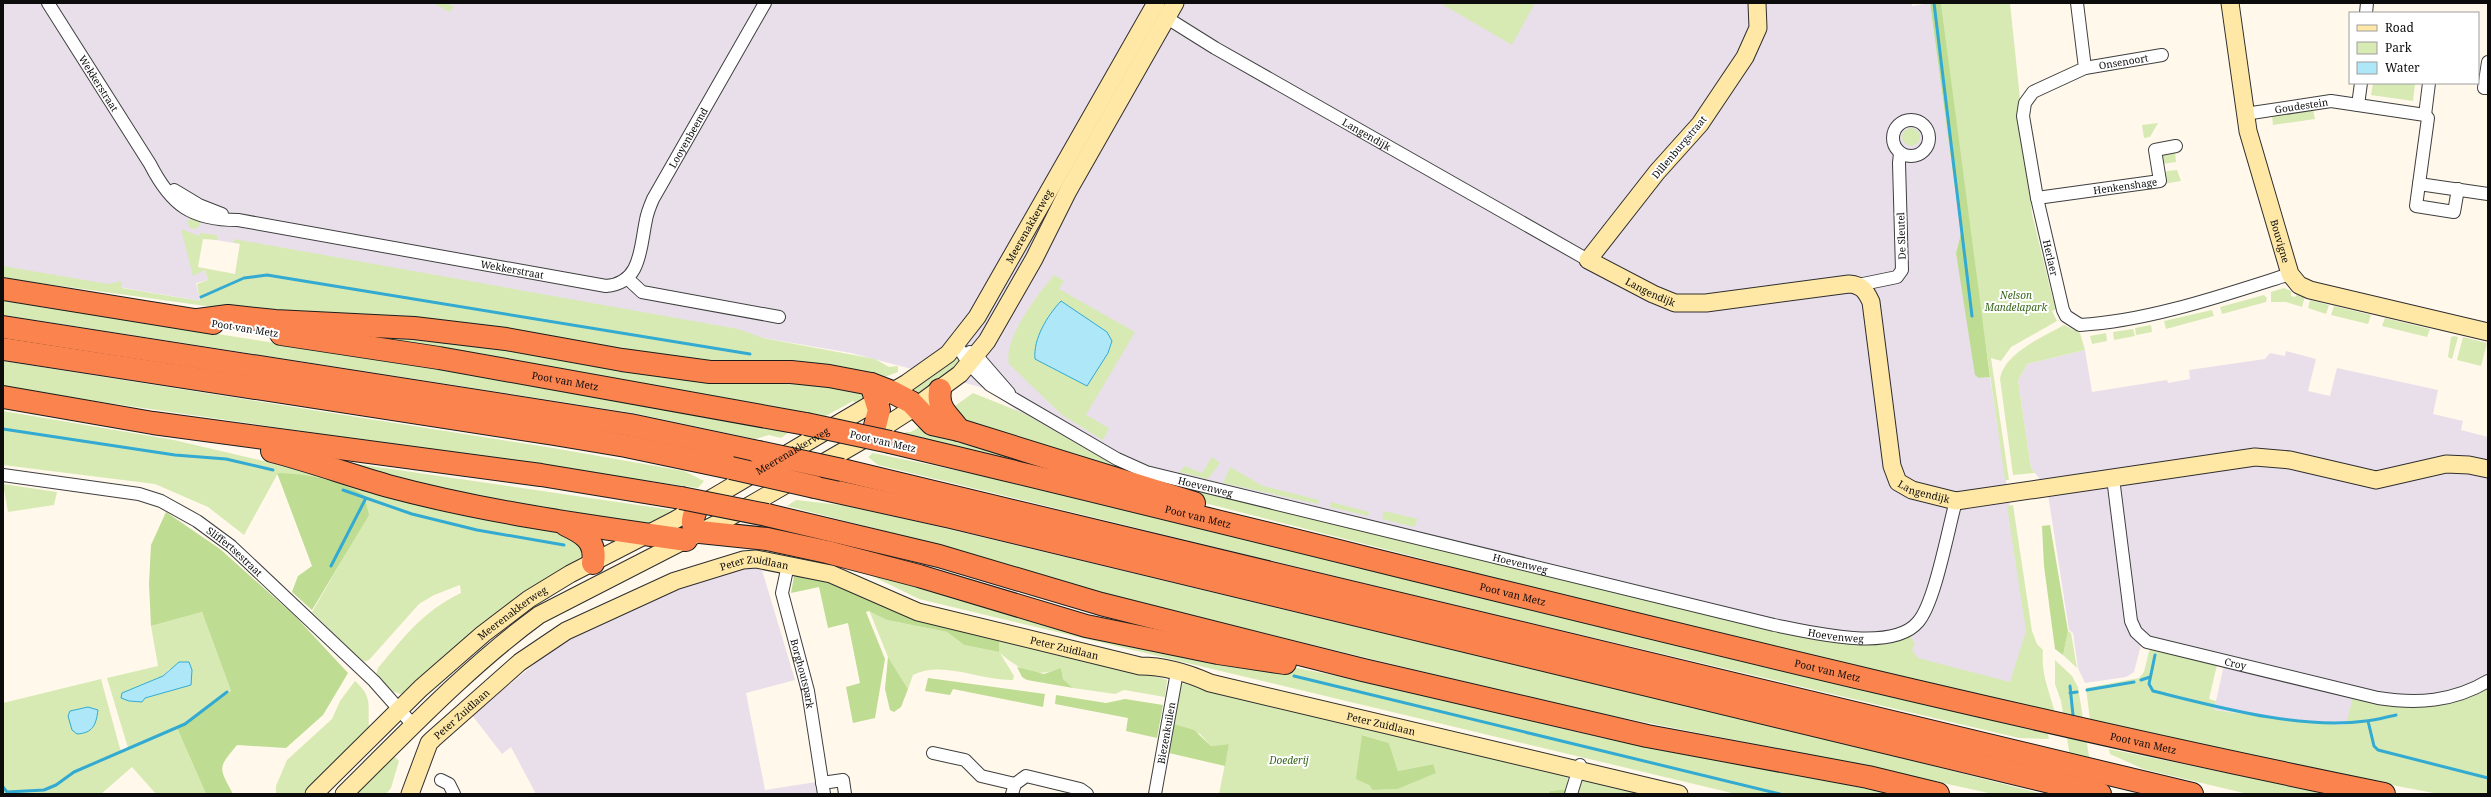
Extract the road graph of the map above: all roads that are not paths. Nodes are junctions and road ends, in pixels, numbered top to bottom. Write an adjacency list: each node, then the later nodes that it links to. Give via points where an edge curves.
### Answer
1 (48, 3): 25 (street, Wekkerstraat, via 165,192 191,211 206,217 238,220 606,286 615,285)
2 (765, 3): 25 (street, Looyenbeemd, via 653,199 646,219 638,263)
3 (1156, 3): 32 (street, Meerenakkerweg, via 977,317)
4 (1757, 3): 23 (street, Dillenburgstraat, via 1758,28 1745,57 1700,124 1657,172)
5 (2077, 3): 10 (street)
6 (2230, 3): 15 (street, Bouvigne)
7 (1171, 10): 23 (street, Langendijk, via 1215,48); 34 (street, Meerenakkerweg, via 1068,191 1034,259)
8 (2162, 55): 10 (street, Onsenoort)
9 (2488, 62): 13 (street, via 2484,88)
10 (2085, 68): 22 (street, Herlaer, via 2033,92 2025,103 2023,116)
11 (2361, 84): 14 (street)
12 (2429, 84): 16 (street)
13 (2488, 88)
14 (2358, 105): 15 (street, Goudestein, via 2331,101); 16 (street, Goudestein)
15 (2245, 114): 24 (street, Bouvigne)
16 (2425, 114): 19 (street, via 2428,118)
17 (2176, 146): 22 (street, Henkenshage, via 2155,150 2160,181)
18 (1900, 153): 26 (street, De Sleutel, via 1898,163 1902,270 1897,277)
19 (2419, 184): 20 (street); 20 (street, via 2416,206 2454,212)
20 (2458, 189): 21 (street)
21 (2488, 194)
22 (2037, 198): 24 (street, Herlaer, via 2063,310 2066,316 2080,325 2154,312)
23 (1588, 260): 26 (street, Langendijk, via 1675,303 1706,304 1849,284)
24 (2290, 274): 31 (street, Bouvigne, via 2299,285 2310,290)
25 (627, 278): 28 (street, via 642,292)
26 (1858, 285): 46 (street, Langendijk, via 1867,292 1872,302 1892,466 1898,482 1912,490)
27 (3, 289): 29 (highway, Poot van Metz)
28 (779, 317)
29 (198, 320): 36 (highway, via 228,316 414,328 506,339 674,368 710,372 791,372 829,376); 41 (highway, Poot van Metz, bridge, via 661,396)
30 (3, 327): 76 (highway, bridge, via 623,424 758,452)
31 (2488, 332)
32 (956, 345): 34 (street, Hoevenweg); 36 (street, Meerenakkerweg, via 931,368)
33 (3, 349): 75 (highway, bridge, via 554,434 731,468 952,517)
34 (973, 360): 35 (street, Meerenakkerweg); 46 (street, Hoevenweg, via 990,385 1112,456 1146,472 1774,625 1850,638 1893,637 1918,623 1929,605)
35 (940, 390): 38 (street, Meerenakkerweg); 39 (highway, via 942,410)
36 (880, 392): 38 (highway, via 905,399); 41 (highway); 45 (street, Meerenakkerweg)
37 (3, 397): 40 (highway, via 100,415)
38 (915, 407): 39 (highway, via 932,424); 41 (street, Meerenakkerweg)
39 (959, 430): 48 (highway, via 1232,515)
40 (222, 433): 45 (highway, via 541,475); 47 (highway, via 265,450 388,486)
41 (881, 438): 48 (highway, Poot van Metz); 50 (street, Meerenakkerweg)
42 (2488, 469): 44 (street, via 2446,464 2376,480 2290,460 2255,458)
43 (3, 475): 56 (street, Sliffertsestraat, via 139,494 161,501 197,521 231,546 374,681)
44 (2113, 478): 46 (street, Langendijk); 55 (street, Croy, via 2131,621 2136,632 2147,642 2404,702 2429,701 2458,695)
45 (690, 501): 49 (street, Meerenakkerweg); 50 (highway, via 695,528); 53 (highway, bridge, via 768,515 939,556 1101,604)
46 (1956, 501)
47 (558, 520): 49 (highway); 51 (highway, via 589,538 594,551)
48 (1258, 531): 77 (highway, Poot van Metz, via 2103,734)
49 (649, 534): 50 (highway); 51 (street, Meerenakkerweg)
50 (693, 536): 53 (highway, via 767,539 827,552 919,576 1068,621 1142,638 1308,667); 57 (street, Meerenakkerweg, via 539,615 513,634)
51 (593, 563): 56 (street, Meerenakkerweg, via 546,587 483,634)
52 (788, 565): 54 (street, Peter Zuidlaan, via 850,580 918,612 1140,666 1151,674); 59 (street, Peter Zuidlaan, via 756,559 723,564 675,580 566,631 520,662 436,735 429,744); 62 (street, Borghoutspark, via 782,593 808,691)
53 (1363, 670): 74 (highway, via 1647,736 1868,778)
54 (1176, 676): 60 (street, Peter Zuidlaan, via 1195,684 1210,683 1529,758 1549,758); 71 (street, Biezenkuilen)
55 (2488, 681)
56 (399, 710): 57 (street, Sliffertsestraat); 64 (street, Meerenakkerweg)
57 (413, 725): 65 (street, Meerenakkerweg)
58 (933, 753): 63 (street, via 965,760 981,776)
59 (422, 764): 66 (street, Peter Zuidlaan); 67 (street, Peter Zuidlaan)
60 (1579, 768): 72 (street); 73 (street, Peter Zuidlaan, via 1613,774 1628,782)
61 (441, 780): 68 (street, via 449,784)
62 (823, 789): 69 (street, Borghoutspark, via 843,780)
63 (1014, 789): 70 (street, via 1026,776 1080,789)
64 (314, 794)
65 (344, 794)
66 (410, 794)
67 (418, 794)
68 (454, 794)
69 (845, 794)
70 (1087, 794)
71 (1155, 794)
72 (1571, 794)
73 (1679, 794)
74 (1938, 794)
75 (2100, 794)
76 (2192, 794)
77 (2384, 794)

